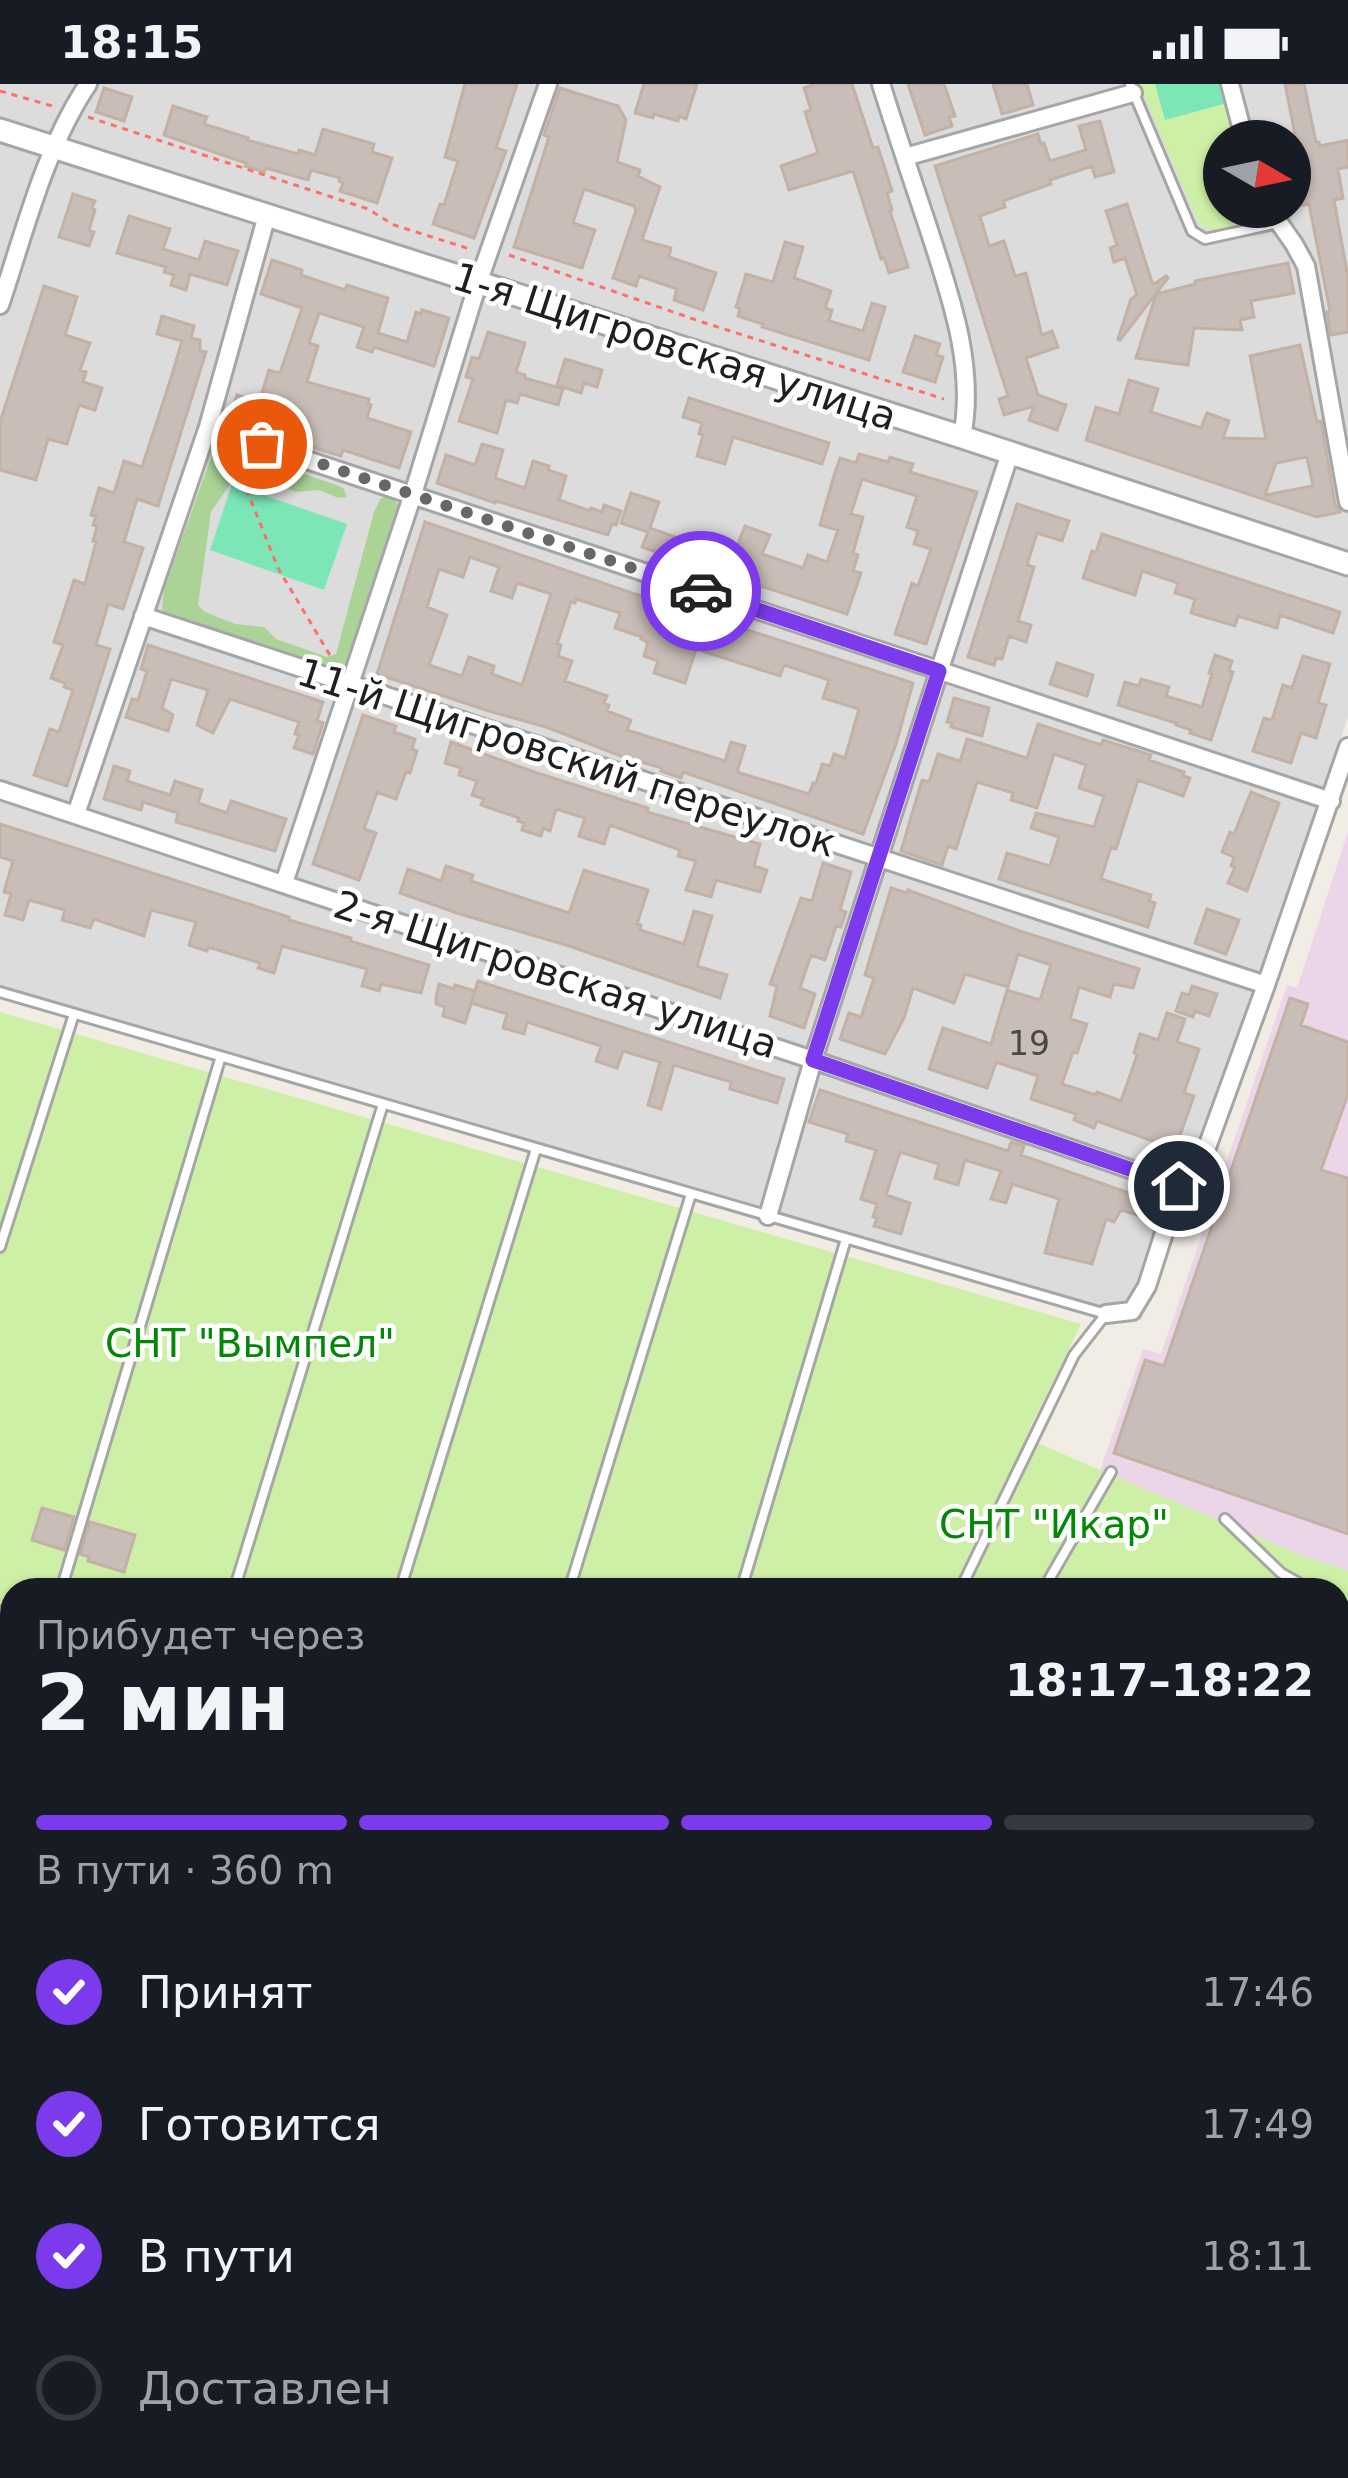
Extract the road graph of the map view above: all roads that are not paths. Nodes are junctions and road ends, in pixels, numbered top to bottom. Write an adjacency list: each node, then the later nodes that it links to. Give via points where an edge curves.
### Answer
1 (88, 84): 8 (street)
2 (548, 84): 13 (street)
3 (881, 84): 9 (street)
4 (1230, 84): 6 (street)
5 (1131, 88): 9 (street); 11 (lane, via 1192,231 1204,239)
6 (1239, 120)
7 (0, 130): 8 (street, 1-я Щигровская улица)
8 (54, 147): 10 (street, 1-я Щигровская улица); 14 (street)
9 (905, 157): 16 (street, via 962,350)
10 (267, 215): 13 (street, 1-я Щигровская улица); 15 (street)
11 (1236, 228)
12 (1282, 228): 19 (street, via 1306,266)
13 (478, 283): 16 (street, 1-я Щигровская улица); 18 (street)
14 (0, 305)
15 (216, 429): 18 (street); 21 (street)
16 (962, 437): 17 (street, 1-я Щигровская улица)
17 (1010, 453): 20 (street, 1-я Щигровская улица); 22 (street)
18 (413, 494): 22 (street); 23 (street)
19 (1348, 502)
20 (1348, 564)
21 (142, 616): 23 (street, 11-й Щигровский переулок); 27 (street)
22 (939, 671): 26 (street); 28 (street)
23 (349, 686): 28 (street, 11-й Щигровский переулок); 29 (street)
24 (1348, 747): 26 (street)
25 (0, 790): 27 (street, 2-я Щигровская улица)
26 (1331, 801): 30 (street)
27 (76, 814): 29 (street, 2-я Щигровская улица)
28 (878, 860): 30 (street, 11-й Щигровский переулок); 34 (street)
29 (284, 883): 34 (street, 2-я Щигровская улица)
30 (1266, 986): 37 (street, via 1202,1161)
31 (0, 992): 32 (lane)
32 (74, 1014): 33 (lane); 41 (lane)
33 (221, 1056): 35 (lane); 45 (lane)
34 (813, 1060): 37 (street, 2-я Щигровская улица); 39 (street)
35 (383, 1104): 36 (lane); 46 (lane)
36 (536, 1149): 38 (lane); 47 (lane)
37 (1179, 1186): 42 (street, via 1147,1286 1132,1311)
38 (691, 1194): 39 (lane); 48 (lane)
39 (767, 1216): 40 (lane)
40 (846, 1239): 42 (lane); 49 (lane)
41 (0, 1247)
42 (1106, 1314): 50 (lane, via 1074,1355)
43 (1112, 1472): 51 (lane)
44 (1225, 1519): 52 (lane)
45 (65, 1578)
46 (238, 1578)
47 (404, 1578)
48 (572, 1578)
49 (745, 1578)
50 (966, 1578)
51 (1049, 1578)
52 (1288, 1578)

